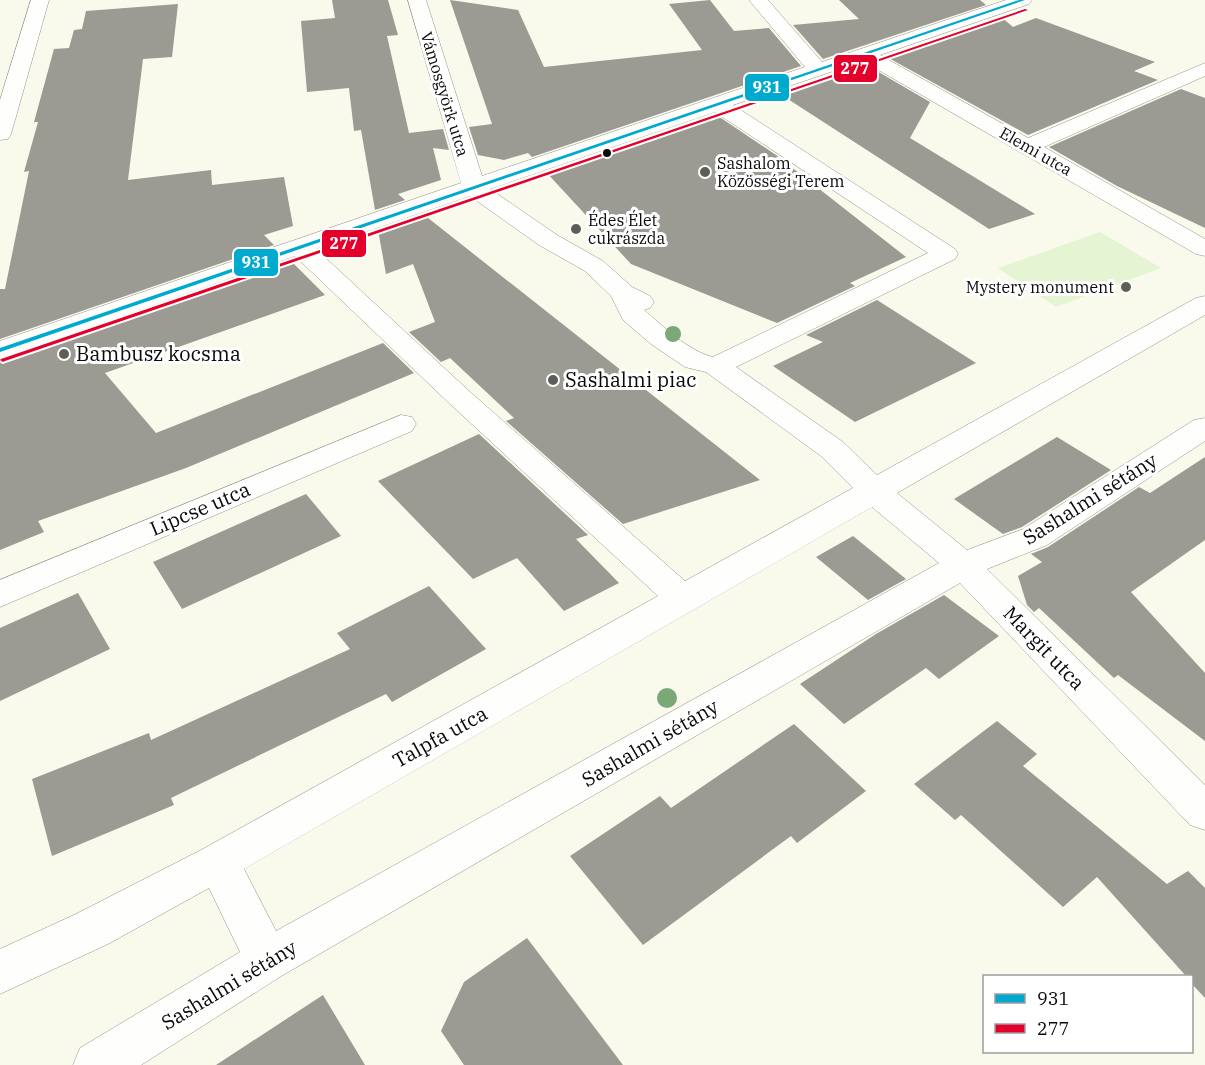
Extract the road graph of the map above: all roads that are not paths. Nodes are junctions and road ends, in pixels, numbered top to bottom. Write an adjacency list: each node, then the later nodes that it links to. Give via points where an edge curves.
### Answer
1 (40, 0): 9 (street)
2 (417, 0): 11 (street, Vámosgyörk utca)
3 (758, 0): 7 (street)
4 (1023, 0): 5 (street)
5 (865, 54): 7 (street); 10 (street, Elemi utca)
6 (1205, 69): 10 (street)
7 (818, 70): 8 (street)
8 (718, 105): 11 (street); 16 (street, via 946,254)
9 (0, 134)
10 (1029, 146): 13 (street, Elemi utca)
11 (474, 188): 12 (street); 16 (street, Margit utca, via 548,240 594,266 623,293 632,315 661,338 695,361)
12 (299, 246): 15 (street); 22 (street)
13 (1205, 249)
14 (1205, 304): 19 (street)
15 (0, 350)
16 (716, 366): 19 (street, Margit utca, via 832,449)
17 (400, 424): 21 (street, Lipcse utca)
18 (1205, 427): 20 (street, Sashalmi sétány, via 1035,537)
19 (875, 492): 20 (street, Margit utca); 22 (street, Talpfa utca)
20 (963, 565): 23 (street, Margit utca); 25 (street, Sashalmi sétány)
21 (0, 594)
22 (684, 600): 24 (street, Talpfa utca)
23 (1205, 812)
24 (218, 862): 25 (street); 26 (street, Talpfa utca, via 92,929)
25 (267, 960): 27 (street, Sashalmi sétány)
26 (0, 972)
27 (97, 1065)

